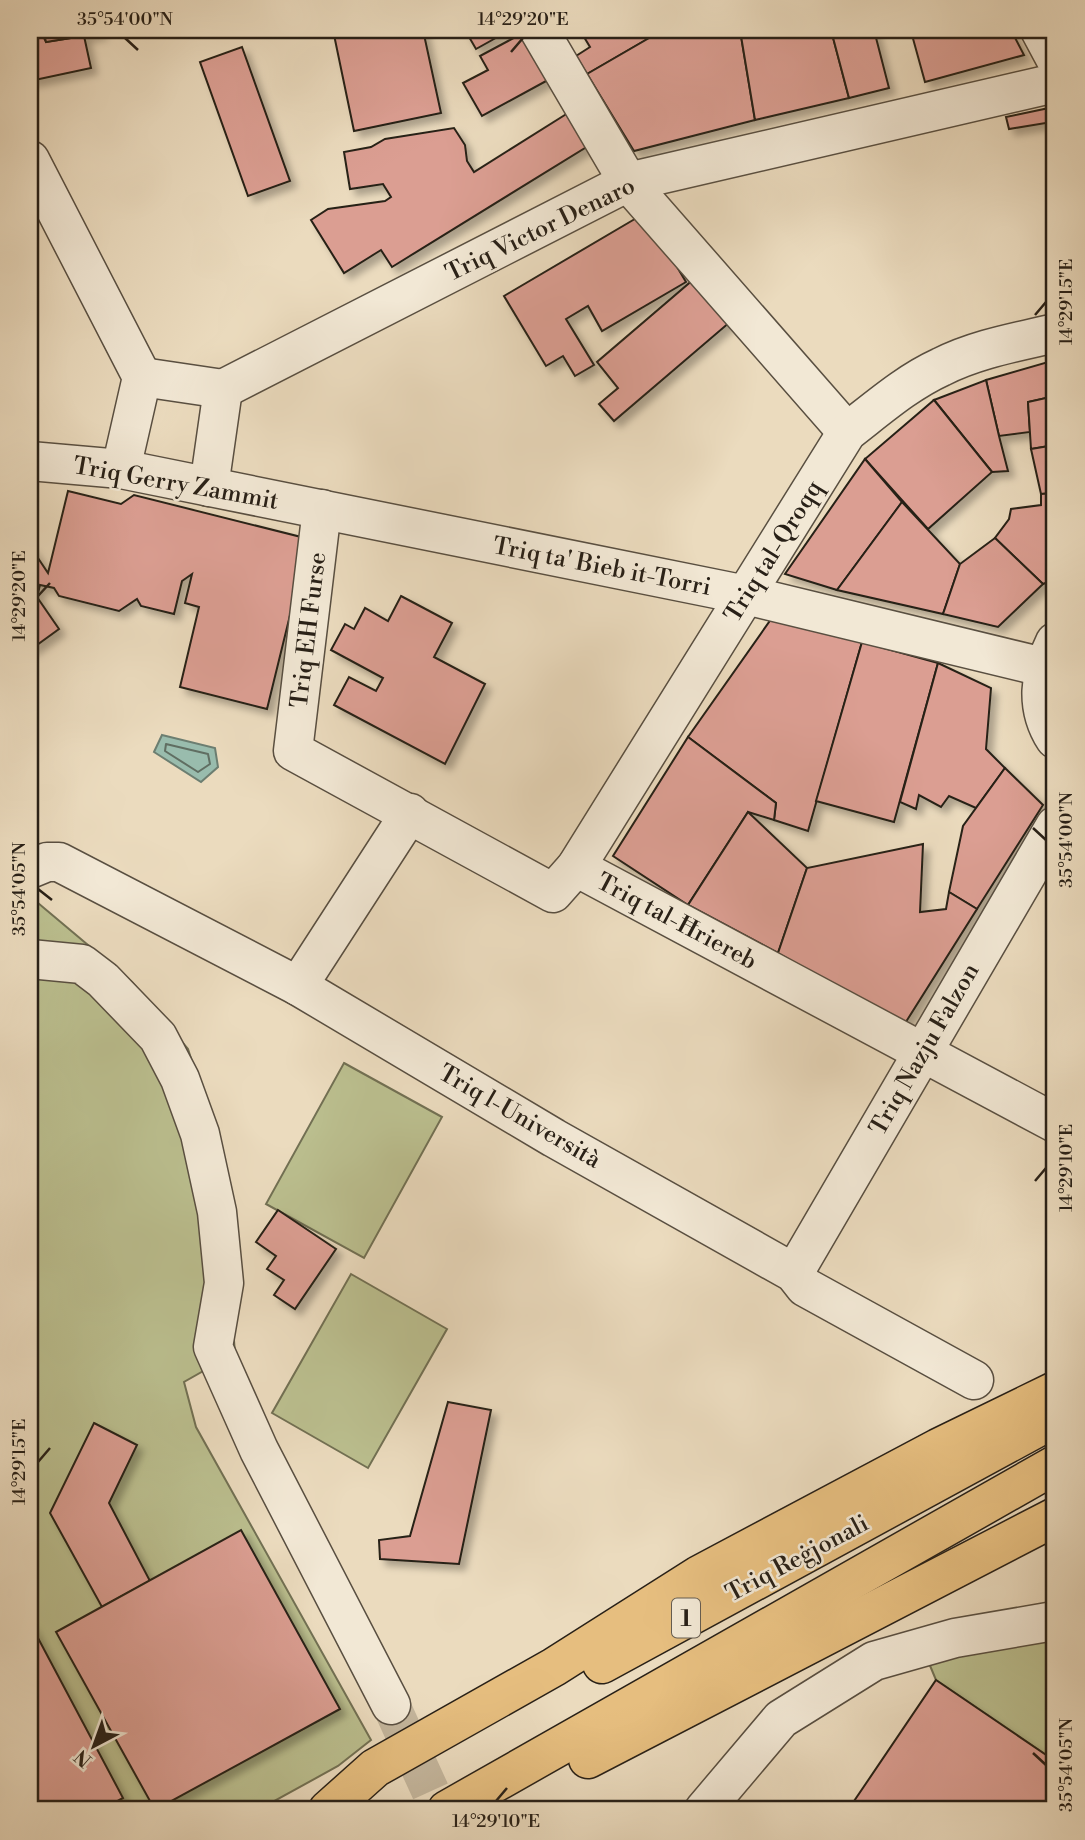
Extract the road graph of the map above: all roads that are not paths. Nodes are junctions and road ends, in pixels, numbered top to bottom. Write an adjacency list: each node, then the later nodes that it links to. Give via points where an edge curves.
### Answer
1 (539, 30): 6 (street)
2 (1040, 30): 3 (street)
3 (1055, 58)
4 (1055, 83): 6 (street, Triq Victor Denaro)
5 (31, 164): 8 (street)
6 (628, 182): 9 (street, Triq Victor Denaro); 10 (street)
7 (1055, 333): 10 (street, Triq tal-Qroqq, via 975,353 940,367)
8 (142, 377): 9 (street); 12 (street)
9 (223, 389): 13 (street)
10 (847, 432): 15 (street, Triq tal-Qroqq)
11 (30, 461): 12 (street, Triq Gerry Zammit)
12 (121, 469): 13 (street, Triq Gerry Zammit)
13 (209, 486): 14 (street, Triq Gerry Zammit)
14 (322, 509): 15 (street, Triq ta' Bieb it-Torri); 18 (street, Triq EH Furse)
15 (746, 595): 16 (street, Triq ta' Bieb it-Torri); 22 (street, Triq tal-Qroqq)
16 (1049, 655): 17 (street, via 1040,697)
17 (1055, 739)
18 (293, 751): 19 (street, Triq tal-Ħriereb)
19 (410, 813): 22 (street, Triq tal-Ħriereb, via 554,894); 24 (street)
20 (1055, 825): 25 (street, Triq Nazju Falzon)
21 (44, 866): 24 (street, Triq l-Università)
22 (576, 867): 25 (street, Triq tal-Ħriereb)
23 (30, 959): 34 (street, via 82,964 158,1037 180,1079 200,1134 217,1213 224,1283 213,1348 258,1450)
24 (299, 985): 27 (street, Triq l-Università, via 554,1138)
25 (922, 1050): 26 (street, Triq tal-Ħriereb); 27 (street, Triq Nazju Falzon)
26 (1055, 1123)
27 (794, 1273): 28 (street, Triq l-Università, via 805,1287)
28 (974, 1380)
29 (1055, 1391): 35 (highway, via 699,1575 554,1667 375,1768)
30 (1040, 1426): 35 (highway, Triq Reġjonali / 1)
31 (1055, 1465): 36 (highway, Triq Reġjonali / 1)
32 (1055, 1517): 37 (highway, via 585,1760)
33 (1055, 1623): 38 (street, via 954,1638 874,1661 781,1719)
34 (391, 1705)
35 (330, 1810)
36 (447, 1810)
37 (470, 1810)
38 (704, 1810)

